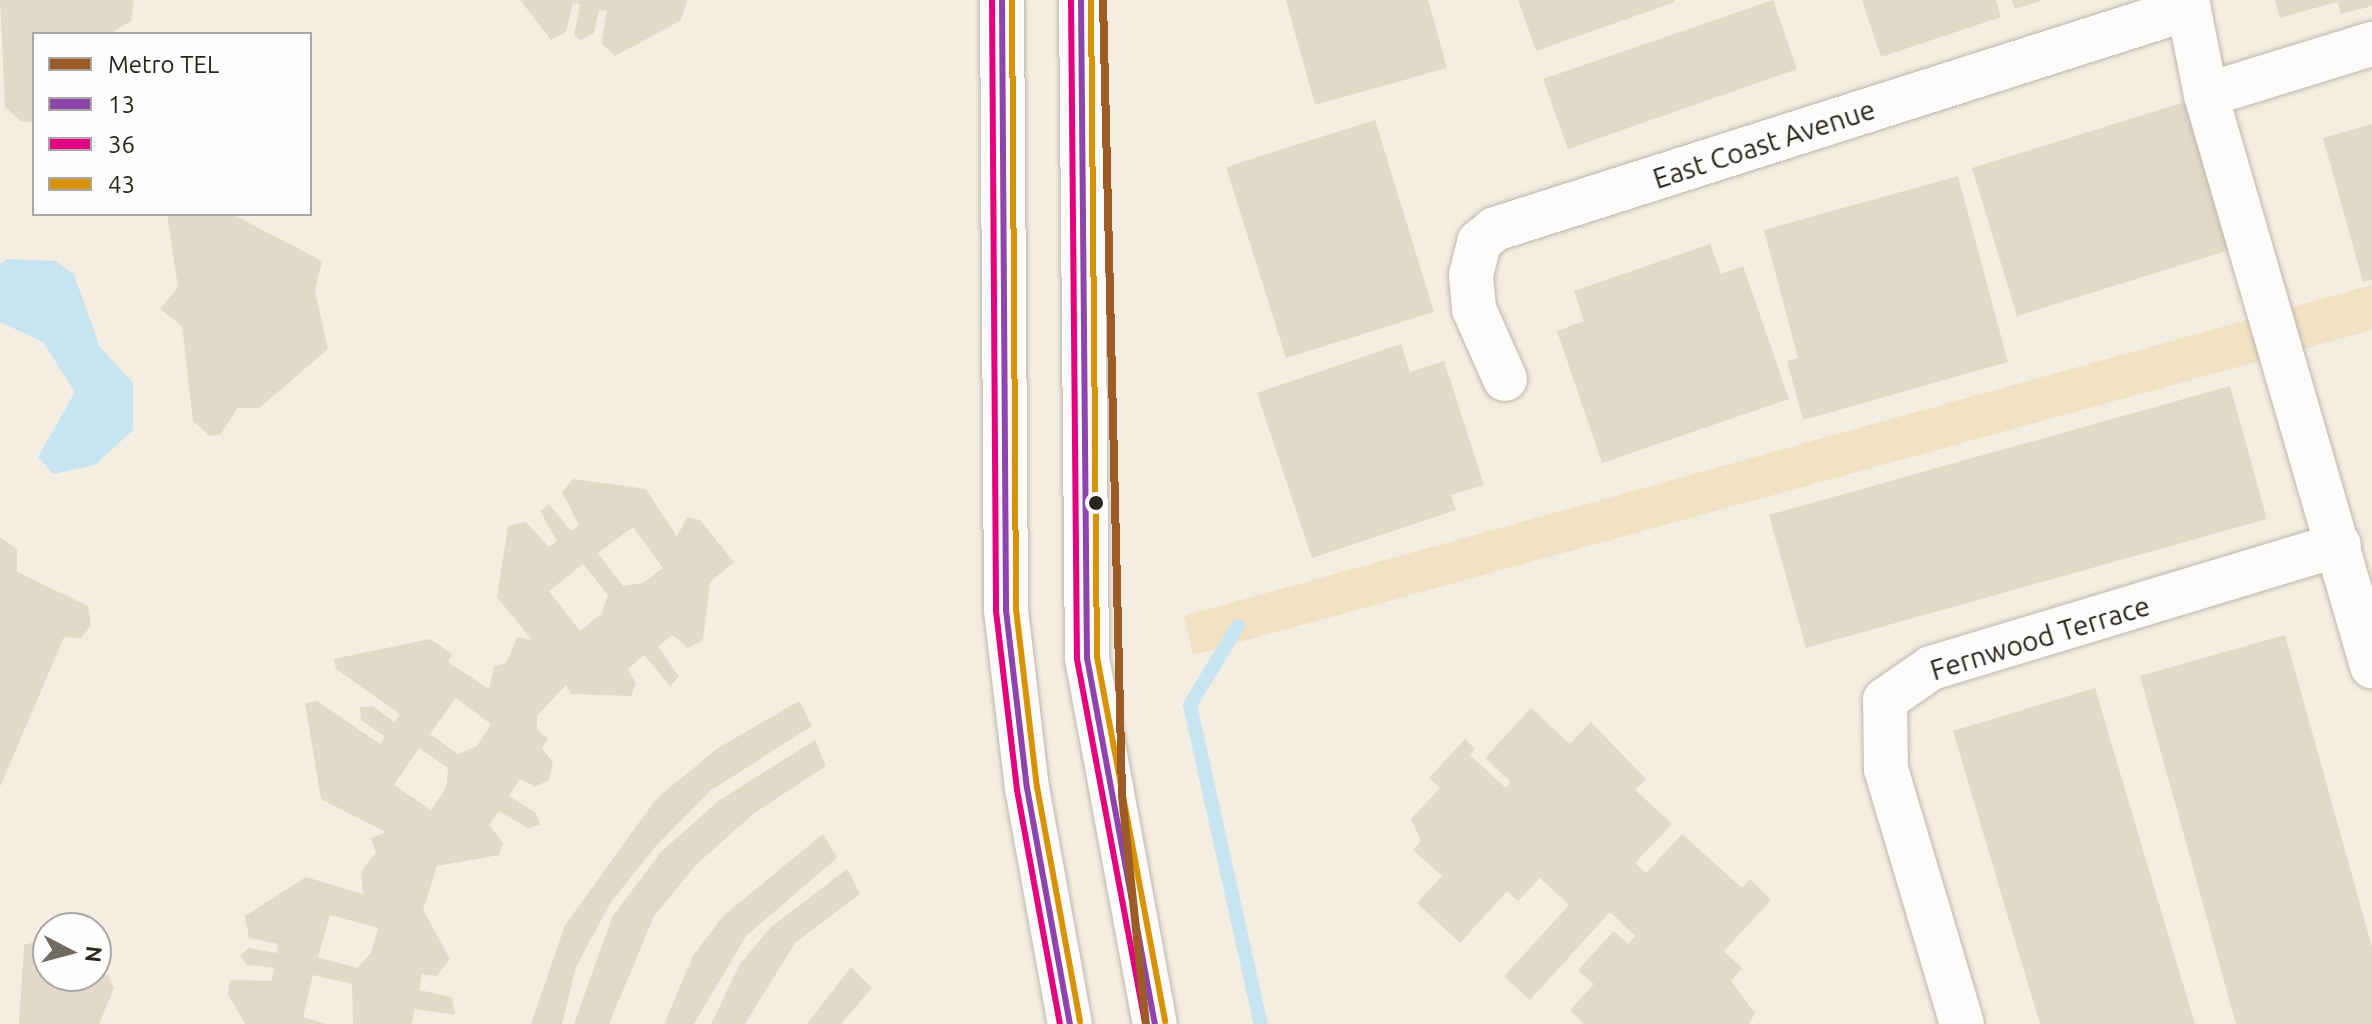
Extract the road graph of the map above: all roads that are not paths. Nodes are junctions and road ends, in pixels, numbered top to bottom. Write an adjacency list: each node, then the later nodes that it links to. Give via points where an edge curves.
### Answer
1 (1002, 0): 9 (street, via 1006,610 1027,788)
2 (1081, 0): 10 (street, via 1087,658)
3 (2188, 4): 5 (street, East Coast Avenue); 6 (street, East Coast Avenue, via 1495,229 1479,242 1471,275 1474,309)
4 (2372, 44): 5 (street)
5 (2206, 95): 7 (street, East Coast Avenue)
6 (1505, 379)
7 (2339, 545): 8 (street, East Coast Avenue); 11 (street, Fernwood Terrace, via 1931,668 1885,700 1886,769)
8 (2372, 666)
9 (1070, 1024)
10 (1155, 1024)
11 (1962, 1024)

